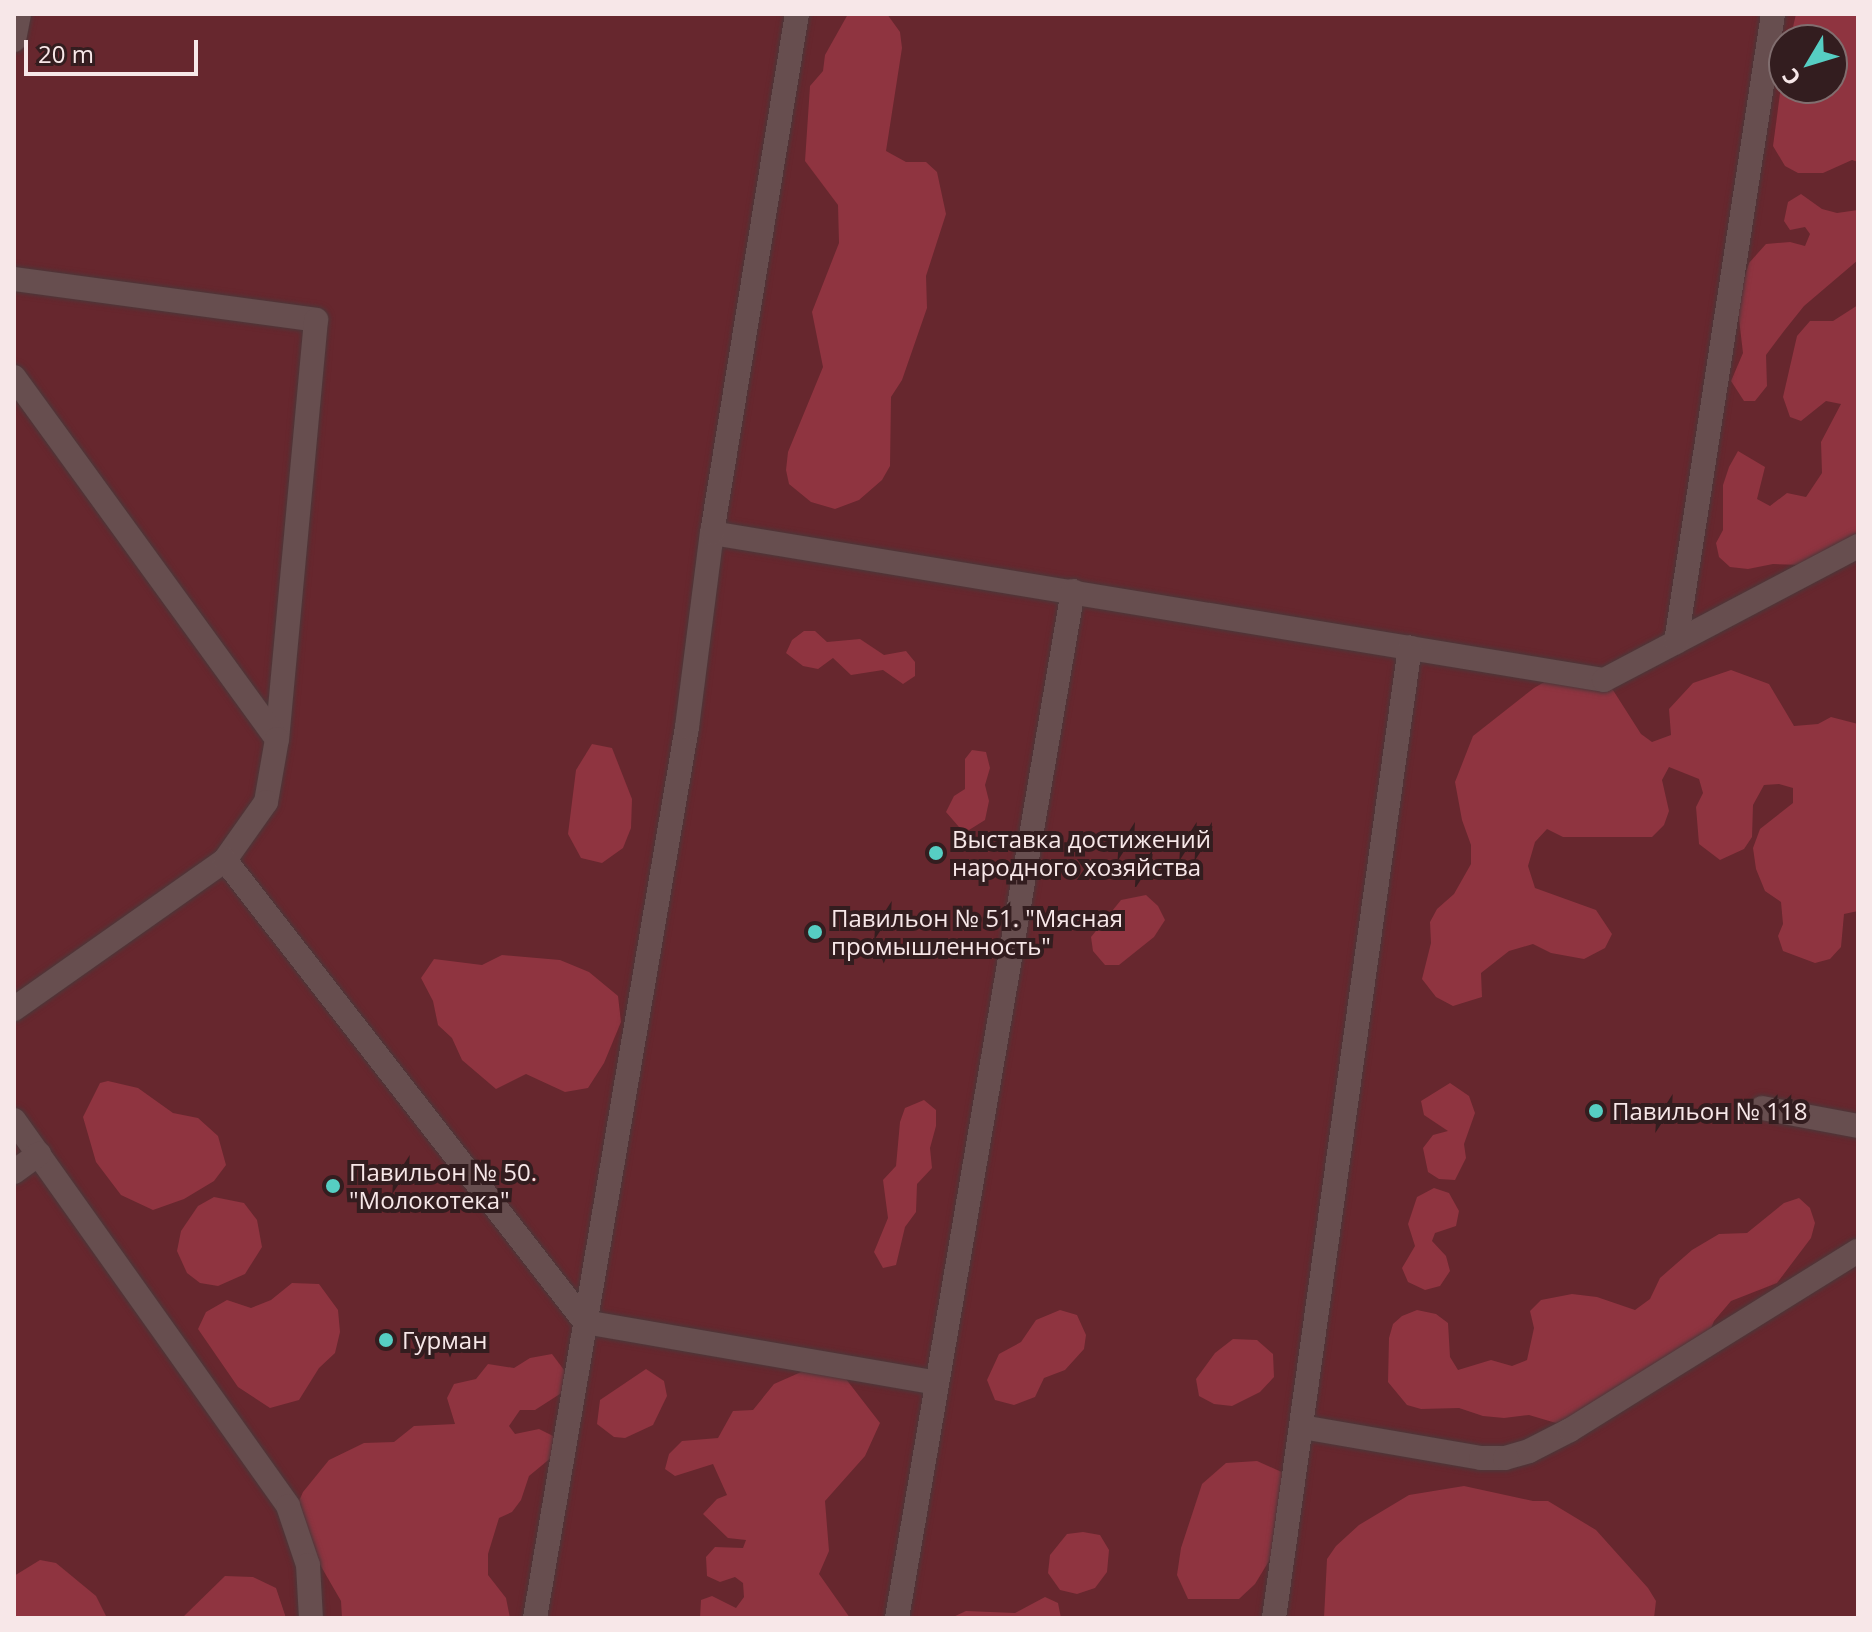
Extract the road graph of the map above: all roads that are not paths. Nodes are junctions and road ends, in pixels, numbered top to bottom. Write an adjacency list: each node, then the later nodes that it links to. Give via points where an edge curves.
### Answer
1 (19, 14): 4 (lane)
2 (797, 14): 7 (lane)
3 (1773, 14): 10 (lane)
4 (14, 40)
5 (14, 279): 12 (lane, via 316,320)
6 (14, 377): 12 (lane)
7 (712, 533): 9 (lane); 21 (lane, via 687,727)
8 (1858, 546): 10 (lane)
9 (1073, 591): 11 (lane); 22 (lane)
10 (1676, 642): 11 (lane, via 1604,680)
11 (1410, 647): 23 (lane)
12 (277, 739): 13 (lane, via 266,802)
13 (225, 860): 14 (lane); 21 (lane)
14 (14, 1009)
15 (1762, 1108): 17 (lane)
16 (14, 1120): 18 (lane)
17 (1858, 1126)
18 (39, 1154): 19 (lane); 24 (lane, via 288,1506 308,1565)
19 (14, 1172)
20 (1858, 1251): 23 (lane, via 1529,1451 1481,1458)
21 (585, 1322): 22 (lane); 25 (lane)
22 (937, 1383): 26 (lane)
23 (1302, 1427): 27 (lane)
24 (311, 1618)
25 (535, 1618)
26 (897, 1618)
27 (1274, 1618)

